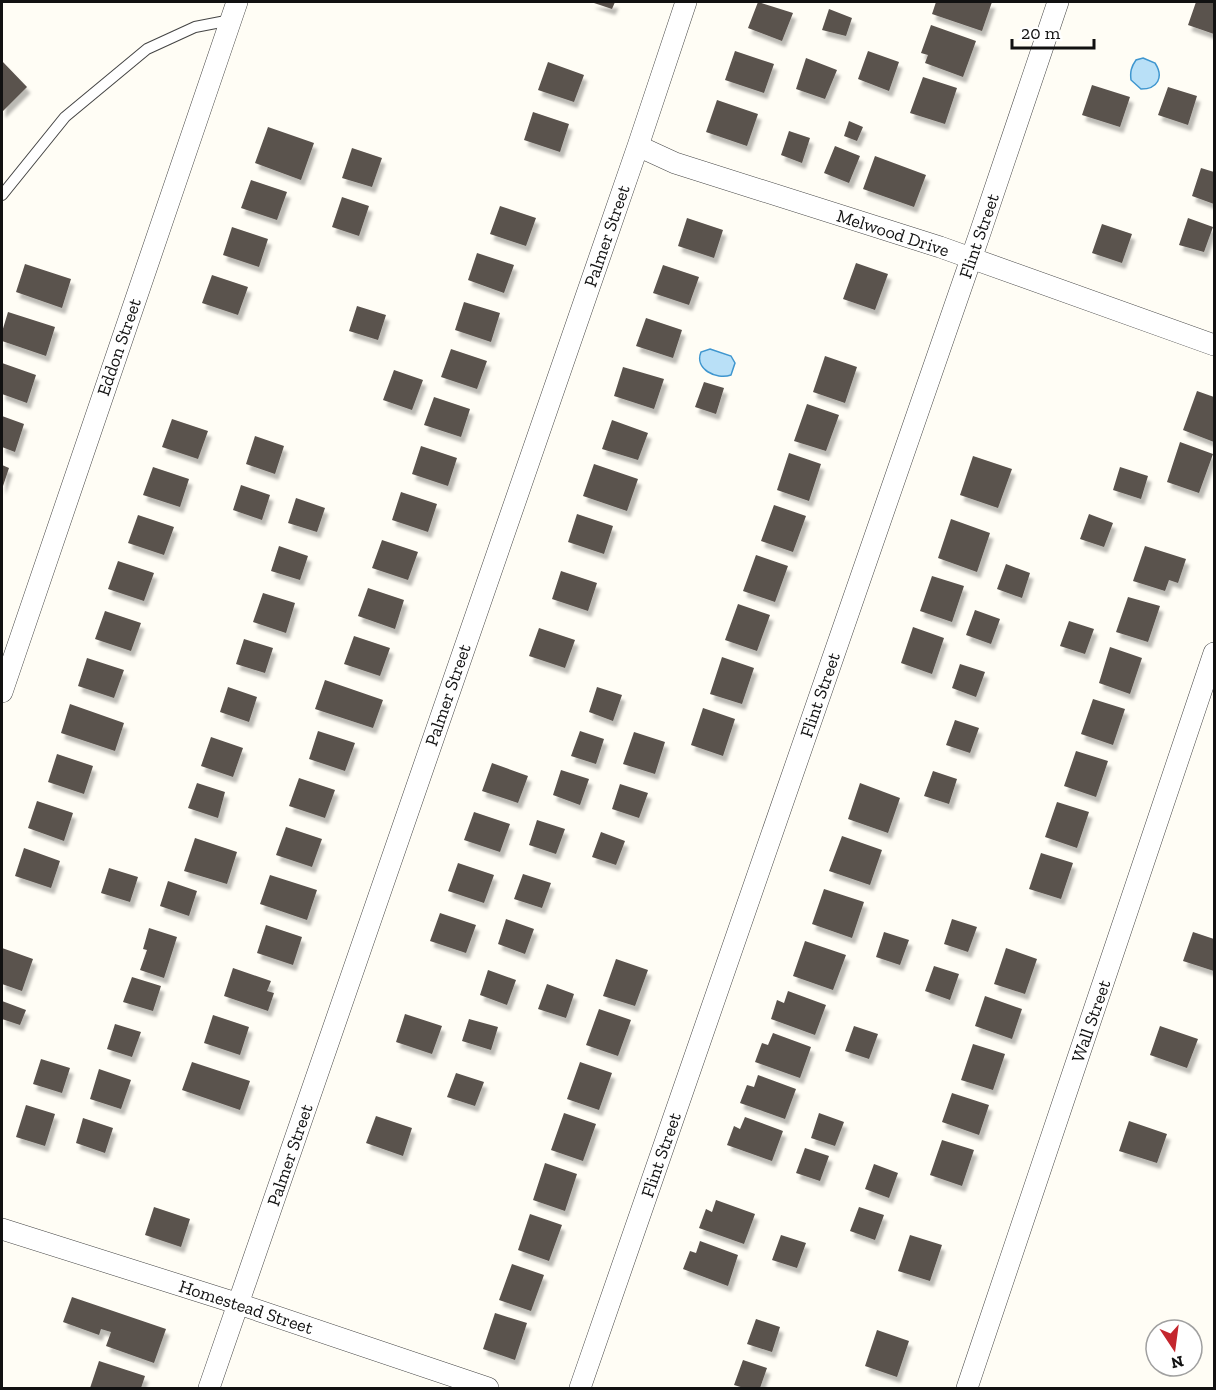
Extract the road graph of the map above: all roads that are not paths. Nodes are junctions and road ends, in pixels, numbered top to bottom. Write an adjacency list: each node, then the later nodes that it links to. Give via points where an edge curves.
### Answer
1 (686, 2): 4 (street, Palmer Street)
2 (1058, 2): 6 (street, Flint Street)
3 (234, 11): 5 (lane, via 147,49 65,117); 9 (street, Eddon Street)
4 (639, 146): 6 (street, Melwood Drive, via 675,163); 11 (street, Palmer Street)
5 (2, 195)
6 (971, 258): 7 (street, Melwood Drive); 14 (street, Flint Street)
7 (1215, 345)
8 (1215, 653): 15 (street, Wall Street)
9 (2, 692)
10 (2, 1229): 11 (street, Homestead Street)
11 (239, 1304): 12 (street, Palmer Street); 13 (street, Homestead Street)
12 (209, 1389)
13 (488, 1389)
14 (580, 1389)
15 (967, 1389)

